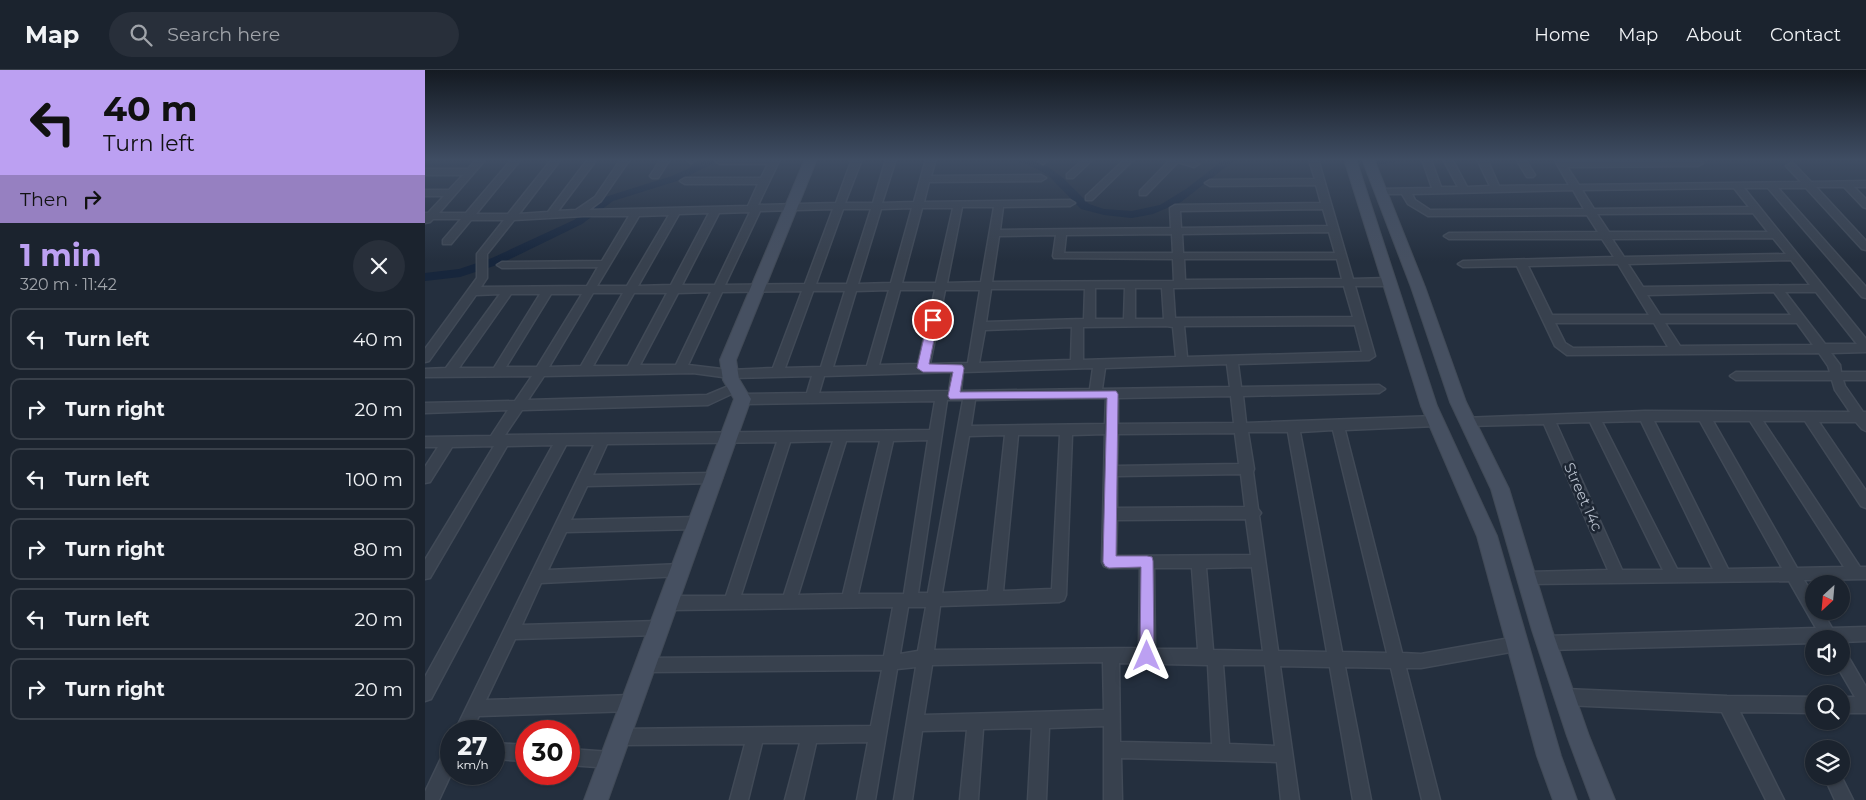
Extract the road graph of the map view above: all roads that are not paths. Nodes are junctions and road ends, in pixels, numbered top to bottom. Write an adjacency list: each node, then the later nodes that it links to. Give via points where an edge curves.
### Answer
1 (451, 193): 40 (street)
2 (488, 193): 39 (street)
3 (531, 193): 41 (street)
4 (567, 193): 38 (street)
5 (603, 193): 36 (street)
6 (759, 193): 31 (street)
7 (796, 193): 30 (main road)
8 (845, 193): 29 (street)
9 (880, 193): 26 (street)
10 (922, 193): 27 (street)
11 (1094, 193): 21 (street)
12 (1323, 193): 28 (street)
13 (1368, 193): 60 (main road)
14 (1381, 193): 132 (main road)
15 (1406, 193): 35 (street, via 1411,202 1428,213)
16 (1581, 193): 35 (street)
17 (1742, 193): 32 (street)
18 (1777, 193): 81 (street)
19 (1817, 193): 50 (street)
20 (1855, 193): 25 (street)
21 (1089, 198)
22 (1070, 203): 23 (street)
23 (999, 204): 24 (street); 44 (street)
24 (958, 205): 27 (street); 67 (street)
25 (1866, 205)
26 (876, 206): 27 (street); 29 (street); 70 (street)
27 (919, 206): 66 (street)
28 (1327, 206): 42 (street); 43 (street, via 1175,208)
29 (840, 207): 30 (street); 69 (street)
30 (790, 208): 31 (street); 68 (main road)
31 (753, 209): 33 (street); 73 (street)
32 (1756, 210): 35 (street); 46 (street)
33 (715, 211): 34 (street); 72 (street)
34 (675, 212): 37 (street); 76 (street)
35 (1592, 212): 48 (street)
36 (580, 213): 37 (street); 38 (street)
37 (630, 213): 56 (street)
38 (550, 216): 41 (street)
39 (468, 217): 40 (street); 41 (street); 49 (street)
40 (427, 218)
41 (512, 218): 78 (street, via 482,254 482,274)
42 (1333, 229): 43 (street); 52 (street)
43 (1177, 230): 45 (street); 51 (street)
44 (995, 232): 45 (street); 65 (street)
45 (1061, 232): 51 (street, via 1058,256)
46 (1776, 235): 48 (street); 53 (street)
47 (1449, 236): 48 (street)
48 (1607, 236): 54 (street)
49 (447, 242)
50 (1866, 247)
51 (1178, 256): 52 (street); 62 (street)
52 (1340, 256): 59 (street)
53 (1794, 257): 54 (street); 71 (street)
54 (1622, 262): 55 (street); 80 (street)
55 (1521, 263): 57 (street); 83 (street)
56 (605, 264): 58 (street); 75 (street)
57 (1463, 264)
58 (503, 265)
59 (1348, 282): 60 (street); 62 (street); 85 (street)
60 (1389, 282): 131 (main road)
61 (1167, 284): 62 (street); 64 (street); 88 (street)
62 (1180, 284)
63 (1090, 285): 64 (street); 65 (street); 86 (street)
64 (1130, 285): 87 (street)
65 (986, 286): 67 (street); 89 (street)
66 (896, 287): 67 (street); 70 (street); 103 (street)
67 (940, 287): 99 (street)
68 (758, 288): 69 (street); 73 (street); 114 (main road, via 727,360)
69 (809, 288): 70 (street); 110 (street)
70 (852, 288): 106 (street)
71 (1819, 288): 77 (street); 90 (street)
72 (674, 289): 73 (street); 76 (street); 102 (street)
73 (718, 289): 101 (street)
74 (549, 290): 75 (street); 79 (street); 107 (street)
75 (590, 290): 76 (street); 104 (street)
76 (630, 290): 105 (street)
77 (1778, 290): 80 (street); 84 (street)
78 (473, 291): 79 (street); 93 (street)
79 (507, 291): 109 (street)
80 (1641, 292): 82 (street)
81 (1866, 294)
82 (1657, 318): 83 (street); 84 (street); 92 (street)
83 (1549, 319): 92 (street, via 1561,346 1571,352)
84 (1799, 319): 91 (street)
85 (1359, 321): 88 (street); 94 (street, via 1369,356)
86 (1084, 323): 87 (street); 89 (street); 96 (street)
87 (1129, 323): 88 (street)
88 (1174, 324): 95 (street)
89 (979, 326): 98 (street)
90 (1866, 347): 91 (street)
91 (1822, 349): 92 (street); 112 (street, via 1834,365)
92 (1677, 351)
93 (425, 358)
94 (1232, 360): 95 (street); 116 (street)
95 (1182, 361): 97 (street)
96 (1077, 364): 97 (street); 98 (street)
97 (1099, 364): 117 (street)
98 (973, 367): 100 (street)
99 (923, 368): 100 (street); 103 (street)
100 (959, 368): 120 (street)
101 (680, 369): 102 (street); 114 (street)
102 (632, 370): 105 (street)
103 (872, 370): 106 (street)
104 (541, 371): 105 (street); 107 (street); 122 (street)
105 (584, 371)
106 (823, 371): 110 (street); 121 (street)
107 (497, 372): 109 (street)
108 (425, 373): 109 (street)
109 (449, 373)
110 (777, 373): 114 (street)
111 (1736, 376): 112 (street)
112 (1836, 376): 113 (street); 130 (street, via 1839,387)
113 (1866, 376)
114 (736, 387): 121 (street); 122 (street, via 708,400); 144 (main road)
115 (1379, 389): 116 (street)
116 (1238, 392): 118 (street); 135 (street)
117 (1095, 394): 118 (street); 119 (street)
118 (1112, 394): 137 (street)
119 (970, 396): 120 (street); 139 (street)
120 (948, 397): 121 (street); 141 (street)
121 (811, 399)
122 (519, 405): 123 (street); 145 (street)
123 (425, 408)
124 (1645, 416): 126 (street); 128 (street); 166 (street)
125 (1753, 416): 126 (street); 127 (street); 165 (street)
126 (1704, 417): 167 (street)
127 (1809, 417): 130 (street); 155 (street)
128 (1594, 418): 129 (street); 168 (street)
129 (1548, 419): 132 (street); 169 (street, Street 14c)
130 (1864, 420)
131 (1436, 421): 133 (street); 186 (main road, via 1487,536)
132 (1467, 421): 171 (main road, via 1500,489)
133 (1338, 425): 134 (street); 193 (street)
134 (1293, 427): 135 (street); 192 (street)
135 (1243, 428): 137 (street); 150 (street)
136 (1066, 429): 137 (street); 138 (street); 173 (street, via 1059,595)
137 (1112, 429): 151 (street)
138 (1011, 430): 139 (street); 173 (street)
139 (964, 431): 175 (street)
140 (888, 435): 141 (street); 142 (street); 176 (street)
141 (935, 435): 174 (street)
142 (841, 436): 143 (street); 177 (street)
143 (785, 437): 144 (street); 179 (street)
144 (729, 438): 147 (street); 153 (main road)
145 (500, 440): 146 (street); 149 (street); 164 (street)
146 (563, 440): 147 (street); 197 (street)
147 (603, 440): 154 (street)
148 (425, 442): 149 (street)
149 (448, 442): 152 (street)
150 (1248, 469): 151 (street); 156 (street)
151 (1111, 471): 157 (street)
152 (425, 478)
153 (715, 478): 154 (street); 158 (main road)
154 (583, 481): 159 (street)
155 (1866, 502)
156 (1254, 513): 157 (street); 161 (street)
157 (1110, 514): 162 (street, via 1109,562)
158 (698, 523): 159 (street); 163 (main road)
159 (561, 526): 170 (street)
160 (1198, 560): 161 (street); 162 (street); 190 (street)
161 (1260, 560): 191 (street)
162 (1147, 561): 188 (street)
163 (681, 570): 170 (street); 178 (main road)
164 (425, 573)
165 (1861, 573): 167 (street)
166 (1723, 574): 167 (street); 168 (street)
167 (1792, 574): 172 (street)
168 (1673, 575): 169 (street)
169 (1618, 576): 171 (street)
170 (537, 577): 181 (street)
171 (1527, 578): 185 (main road)
172 (1805, 596)
173 (995, 597): 175 (street)
174 (906, 600): 175 (street); 176 (street); 194 (street)
175 (934, 600): 189 (street)
176 (849, 601): 177 (street)
177 (789, 602): 179 (street)
178 (669, 603): 179 (street); 180 (main road)
179 (731, 603)
180 (659, 628): 181 (street); 195 (main road)
181 (511, 632): 204 (street)
182 (1866, 634): 183 (street)
183 (1850, 635)
184 (1805, 638): 185 (street)
185 (1547, 643): 198 (main road)
186 (1516, 644): 193 (street, via 1421,660); 233 (main road)
187 (1111, 656): 188 (street); 189 (street); 205 (street)
188 (1147, 656): 190 (street)
189 (925, 658): 194 (street); 209 (street)
190 (1210, 658): 191 (street); 215 (street)
191 (1273, 659): 192 (street); 216 (street)
192 (1337, 660): 193 (street); 231 (street)
193 (1397, 660): 232 (street)
194 (889, 663): 195 (street); 211 (street)
195 (646, 665): 199 (main road)
196 (1850, 675): 201 (street)
197 (425, 693)
198 (1565, 697): 200 (street); 234 (main road)
199 (632, 703): 204 (street); 213 (main road)
200 (1727, 704): 202 (street); 235 (street)
201 (1866, 704): 203 (street)
202 (1805, 705)
203 (1850, 705)
204 (474, 708): 206 (street)
205 (1112, 718): 207 (street); 214 (street)
206 (468, 720)
207 (1041, 720): 208 (street); 228 (street)
208 (976, 721): 209 (street); 227 (street)
209 (914, 722): 226 (street)
210 (756, 734): 212 (street); 213 (street); 223 (street)
211 (877, 734): 212 (street); 225 (street)
212 (811, 735): 224 (street)
213 (619, 737): 218 (main road)
214 (1112, 750): 215 (street); 229 (street)
215 (1221, 752): 216 (street)
216 (1285, 754): 230 (street)
217 (580, 757): 218 (street)
218 (611, 760): 222 (main road)
219 (440, 779): 221 (street)
220 (1836, 785): 236 (street)
221 (430, 800)
222 (596, 800)
223 (739, 800)
224 (794, 800)
225 (867, 800)
226 (903, 800)
227 (969, 800)
228 (1037, 800)
229 (1113, 800)
230 (1291, 800)
231 (1362, 800)
232 (1431, 800)
233 (1565, 800)
234 (1603, 800)
235 (1775, 800)
236 (1844, 800)

